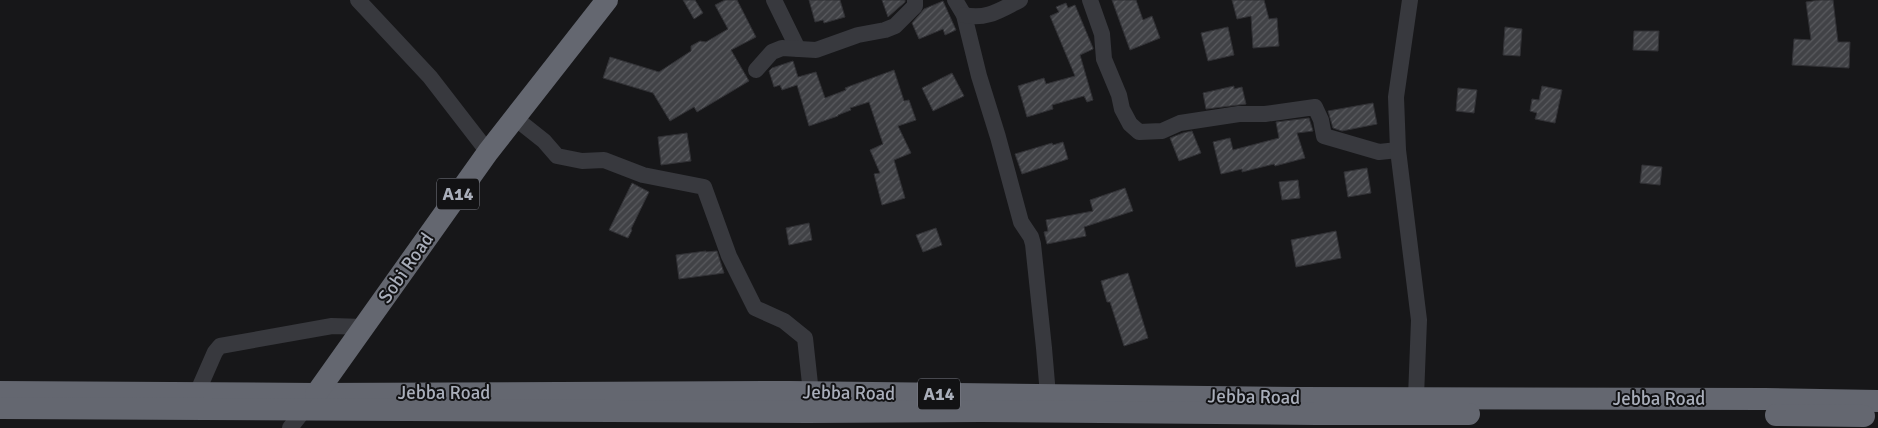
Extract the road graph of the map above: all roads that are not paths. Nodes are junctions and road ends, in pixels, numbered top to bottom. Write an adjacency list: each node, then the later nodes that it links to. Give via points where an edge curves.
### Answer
1 (358, 0): 14 (street, via 430,77)
2 (607, 0): 12 (highway, Sobi Road / A14)
3 (774, 0): 10 (street)
4 (915, 0): 10 (street, via 915,6 895,26 816,50)
5 (955, 0): 9 (street)
6 (1020, 0): 9 (street, via 987,16)
7 (1090, 0): 13 (street, via 1102,34 1104,59 1122,110 1139,132 1162,131 1180,124 1238,114 1266,114 1315,107 1324,136 1379,152)
8 (1410, 0): 13 (street, via 1396,97)
9 (964, 15): 19 (street, via 1021,222 1031,237)
10 (798, 49): 11 (street, via 782,48 772,52)
11 (756, 70)
12 (515, 118): 14 (highway, Sobi Road / A14); 18 (street, via 544,140 557,156 582,162 604,160 643,175 704,187 729,256 755,308 784,321 805,338)
13 (1398, 150): 23 (street, via 1419,320)
14 (488, 152): 15 (highway, Sobi Road / A14)
15 (364, 326): 17 (street, via 332,326 220,346); 21 (highway, Sobi Road / A14)
16 (0, 392): 17 (highway, Jebba Road / A14)
17 (197, 393): 21 (highway, Jebba Road / A14)
18 (811, 393): 19 (highway, Jebba Road / A14); 21 (highway, Jebba Road / A14, via 620,392)
19 (1048, 395): 23 (highway, Jebba Road / A14)
20 (1878, 401): 23 (highway, Jebba Road / A14)
21 (310, 402): 22 (highway, A14); 23 (highway, A14); 25 (street)
22 (0, 408)
23 (1416, 413): 24 (highway, A14)
24 (1878, 416)
25 (290, 428)

